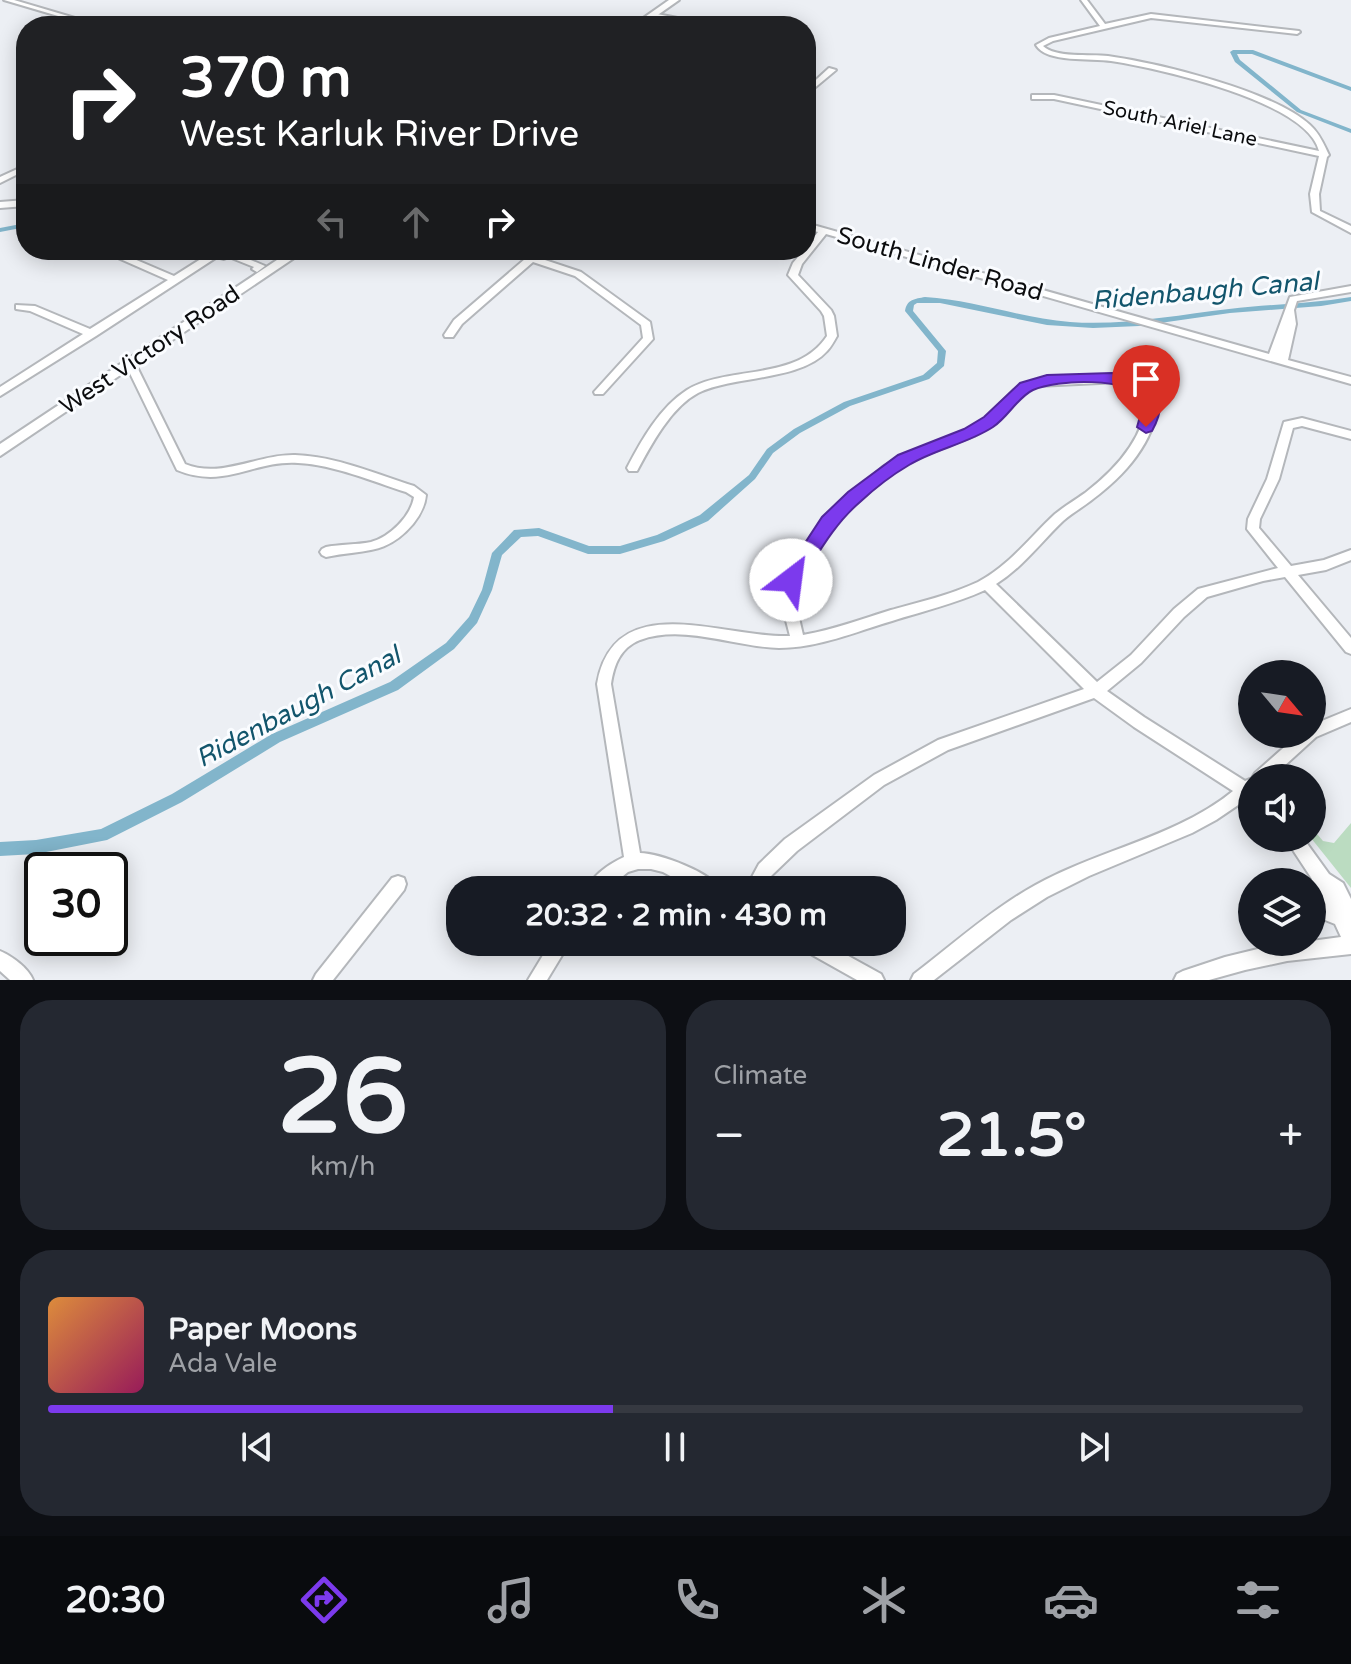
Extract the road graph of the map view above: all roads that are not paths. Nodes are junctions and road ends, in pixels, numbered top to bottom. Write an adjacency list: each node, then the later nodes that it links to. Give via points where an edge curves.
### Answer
1 (7, 0): 5 (street)
2 (675, 0): 4 (main road)
3 (1084, 0): 7 (street)
4 (652, 15): 6 (street)
5 (64, 16)
6 (657, 16)
7 (1104, 27): 8 (street, via 1160,16); 12 (street, via 1039,45 1051,54 1125,62 1259,100 1308,125)
8 (1297, 32)
9 (832, 70): 10 (street)
10 (816, 84)
11 (1035, 97): 12 (street, South Ariel Lane)
12 (1325, 155): 14 (street, via 1314,208)
13 (816, 229): 15 (street, South Linder Road)
14 (1351, 230)
15 (824, 231): 16 (street); 30 (street, South Linder Road)
16 (816, 241)
17 (129, 260): 25 (street)
18 (208, 260): 25 (street)
19 (224, 260): 24 (street)
20 (282, 260): 24 (main road, West Victory Road)
21 (530, 260): 29 (street)
22 (538, 260): 34 (street, via 578,274 646,324 648,339 642,348)
23 (800, 260): 37 (street, via 793,275 829,315 831,336 823,348 800,365 688,393 640,451)
24 (262, 271): 31 (main road, West Victory Road)
25 (174, 279): 28 (street)
26 (1351, 289): 30 (street, via 1293,299)
27 (19, 307): 28 (street)
28 (92, 334): 33 (street)
29 (449, 335)
30 (1278, 361): 32 (street, South Linder Road)
31 (130, 363): 36 (main road, West Victory Road); 38 (street, via 181,467 189,472 209,475 296,459 420,495 416,511 381,544)
32 (1351, 381)
33 (0, 392)
34 (599, 392)
35 (1351, 435): 40 (street, via 1313,423 1294,422 1284,428 1273,479 1253,529)
36 (0, 451)
37 (633, 468)
38 (326, 552)
39 (1351, 555): 40 (street)
40 (1287, 573): 43 (street); 44 (street, via 1203,593)
41 (986, 583): 42 (street); 42 (street, via 1024,556 1059,517 1117,471 1137,446 1153,407 1146,390 1112,378 1035,383 970,433 888,469 828,522 791,580 789,605); 44 (street)
42 (798, 641): 52 (street, via 674,631 640,634 618,647 607,663 604,684)
43 (1351, 648)
44 (1096, 691): 49 (street); 55 (street, via 943,745 910,762 791,845)
45 (1351, 715): 46 (street)
46 (1326, 726)
47 (1295, 748): 48 (street)
48 (1278, 764)
49 (1238, 778)
50 (1238, 797): 65 (street, via 1168,836 1019,903)
51 (1303, 852): 57 (street, via 1323,880 1337,889 1349,913 1341,918)
52 (633, 862): 53 (street); 54 (street, via 663,862)
53 (607, 876)
54 (688, 876)
55 (761, 876)
56 (398, 884): 62 (street)
57 (1351, 942): 66 (street, via 1260,955)
58 (552, 956): 63 (street)
59 (831, 956): 64 (street)
60 (0, 960): 61 (street)
61 (24, 980)
62 (322, 980)
63 (537, 980)
64 (875, 980)
65 (920, 980)
66 (1183, 980)

